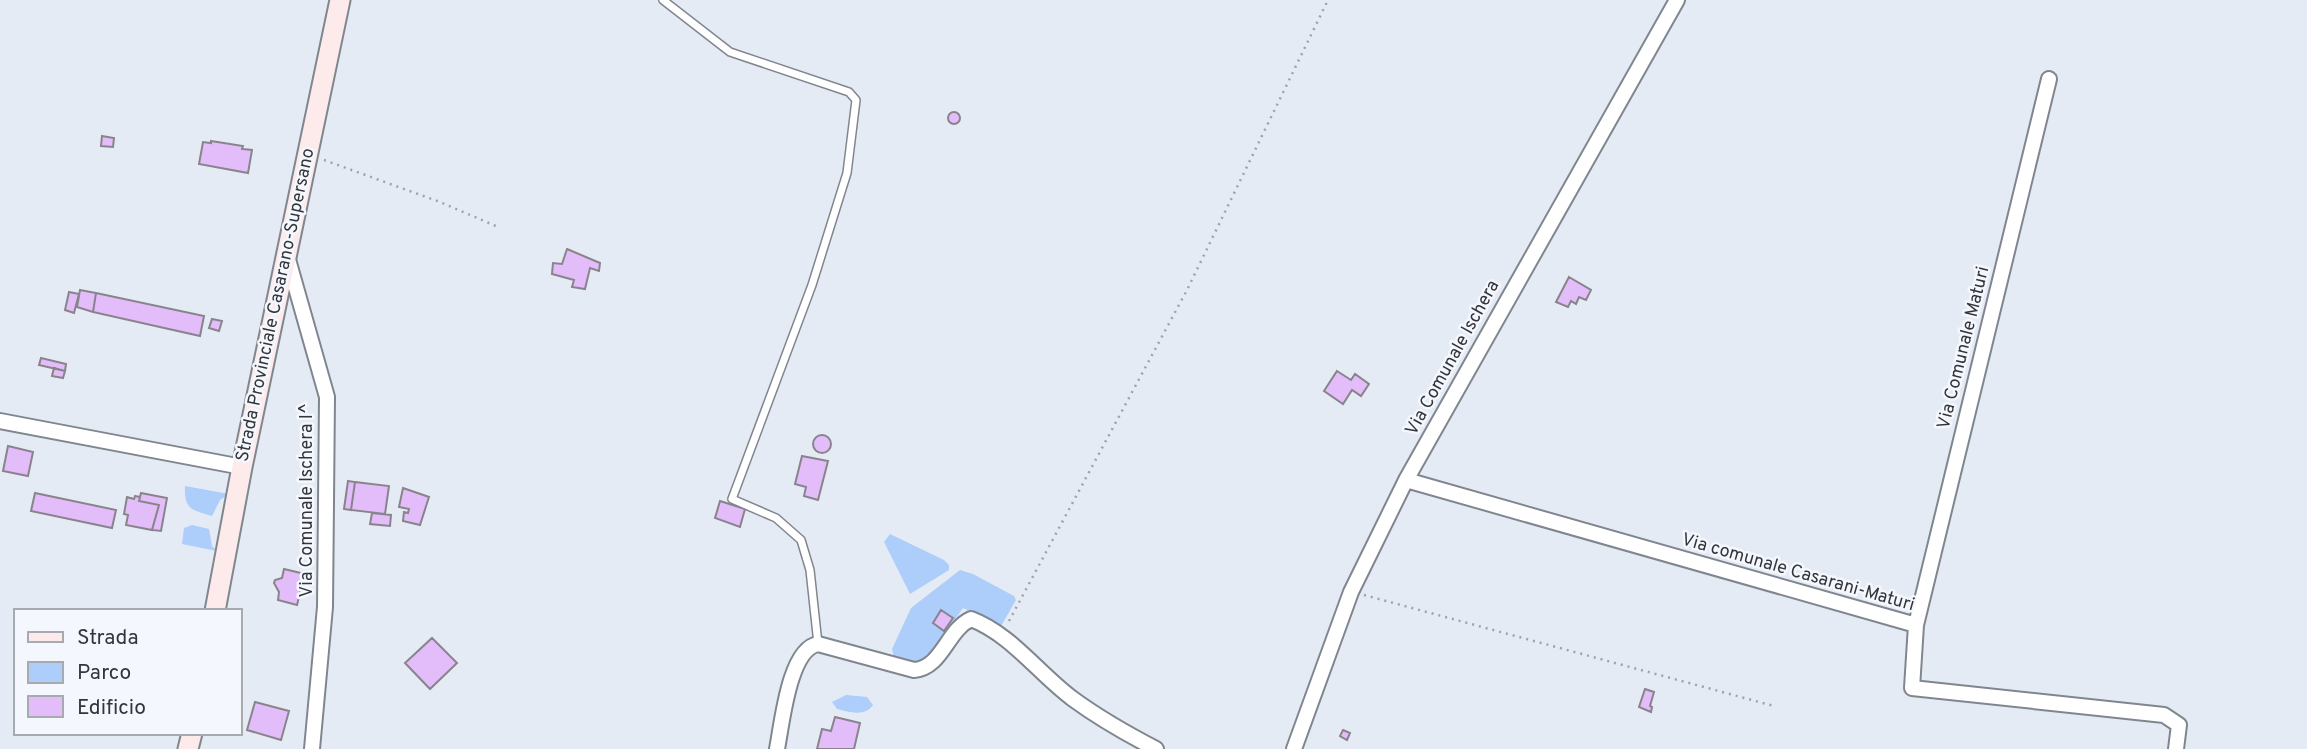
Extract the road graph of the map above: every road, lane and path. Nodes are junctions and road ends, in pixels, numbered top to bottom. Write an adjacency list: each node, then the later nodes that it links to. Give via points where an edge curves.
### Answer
1 (340, 0): 6 (main road, Strada Provinciale Casarano-Supersano)
2 (663, 0): 16 (lane, via 730,52 849,92 856,100 846,173 812,285 733,499 776,518 801,540 810,570)
3 (1328, 0): 15 (path, via 1187,290)
4 (1677, 0): 11 (street, Via Comunale Ischera)
5 (2049, 79): 14 (street, Via Comunale Maturi)
6 (308, 154): 7 (path); 8 (main road, Strada Provinciale Casarano-Supersano)
7 (498, 227)
8 (287, 255): 10 (main road, Strada Provinciale Casarano-Supersano); 18 (street, Via Comunale Ischera I^, via 327,397 326,607)
9 (0, 421): 10 (street)
10 (242, 467): 13 (main road, Strada Provinciale Casarano-Supersano)
11 (1406, 480): 12 (street, Via Comunale Ischera); 14 (street, Via comunale Casarani-Maturi)
12 (1351, 592): 17 (path); 21 (street, Via Comunale Ischera)
13 (215, 609)
14 (1916, 625): 22 (street, Via comunale Casarani-Maturi, via 1912,688 2164,715 2179,724)
15 (1001, 636): 16 (street, via 971,619 922,670); 20 (street, via 1072,698)
16 (818, 644): 19 (street, via 807,648 799,660 785,703)
17 (1774, 706)
18 (312, 749)
19 (778, 749)
20 (1156, 749)
21 (1294, 749)
22 (2176, 749)

